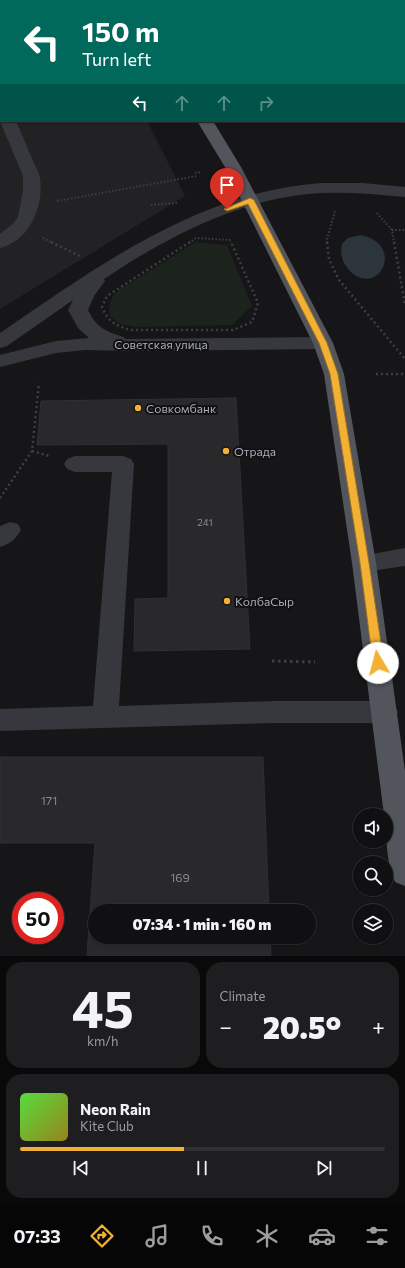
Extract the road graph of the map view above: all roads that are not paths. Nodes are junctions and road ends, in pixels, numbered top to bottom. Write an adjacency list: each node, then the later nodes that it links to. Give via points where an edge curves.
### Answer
1 (8, 122): 6 (street, via 31,176 32,191 27,217 20,228)
2 (206, 122): 4 (main road)
3 (398, 191): 4 (street, via 356,188 294,191); 5 (street)
4 (250, 200): 7 (street, via 162,237); 9 (main road)
5 (405, 200)
6 (0, 243)
7 (106, 269): 8 (street); 10 (street, via 85,294 78,310 85,324 98,336)
8 (0, 342)
9 (323, 343): 10 (street, Советская улица); 14 (main road, via 334,374)
10 (131, 345): 11 (street, Советская улица, via 84,344 56,347)
11 (0, 361)
12 (75, 464): 16 (street, via 123,464)
13 (405, 557): 14 (street)
14 (364, 563): 15 (main road)
15 (385, 712): 16 (street); 18 (main road)
16 (105, 717): 17 (street)
17 (0, 720)
18 (405, 872)

